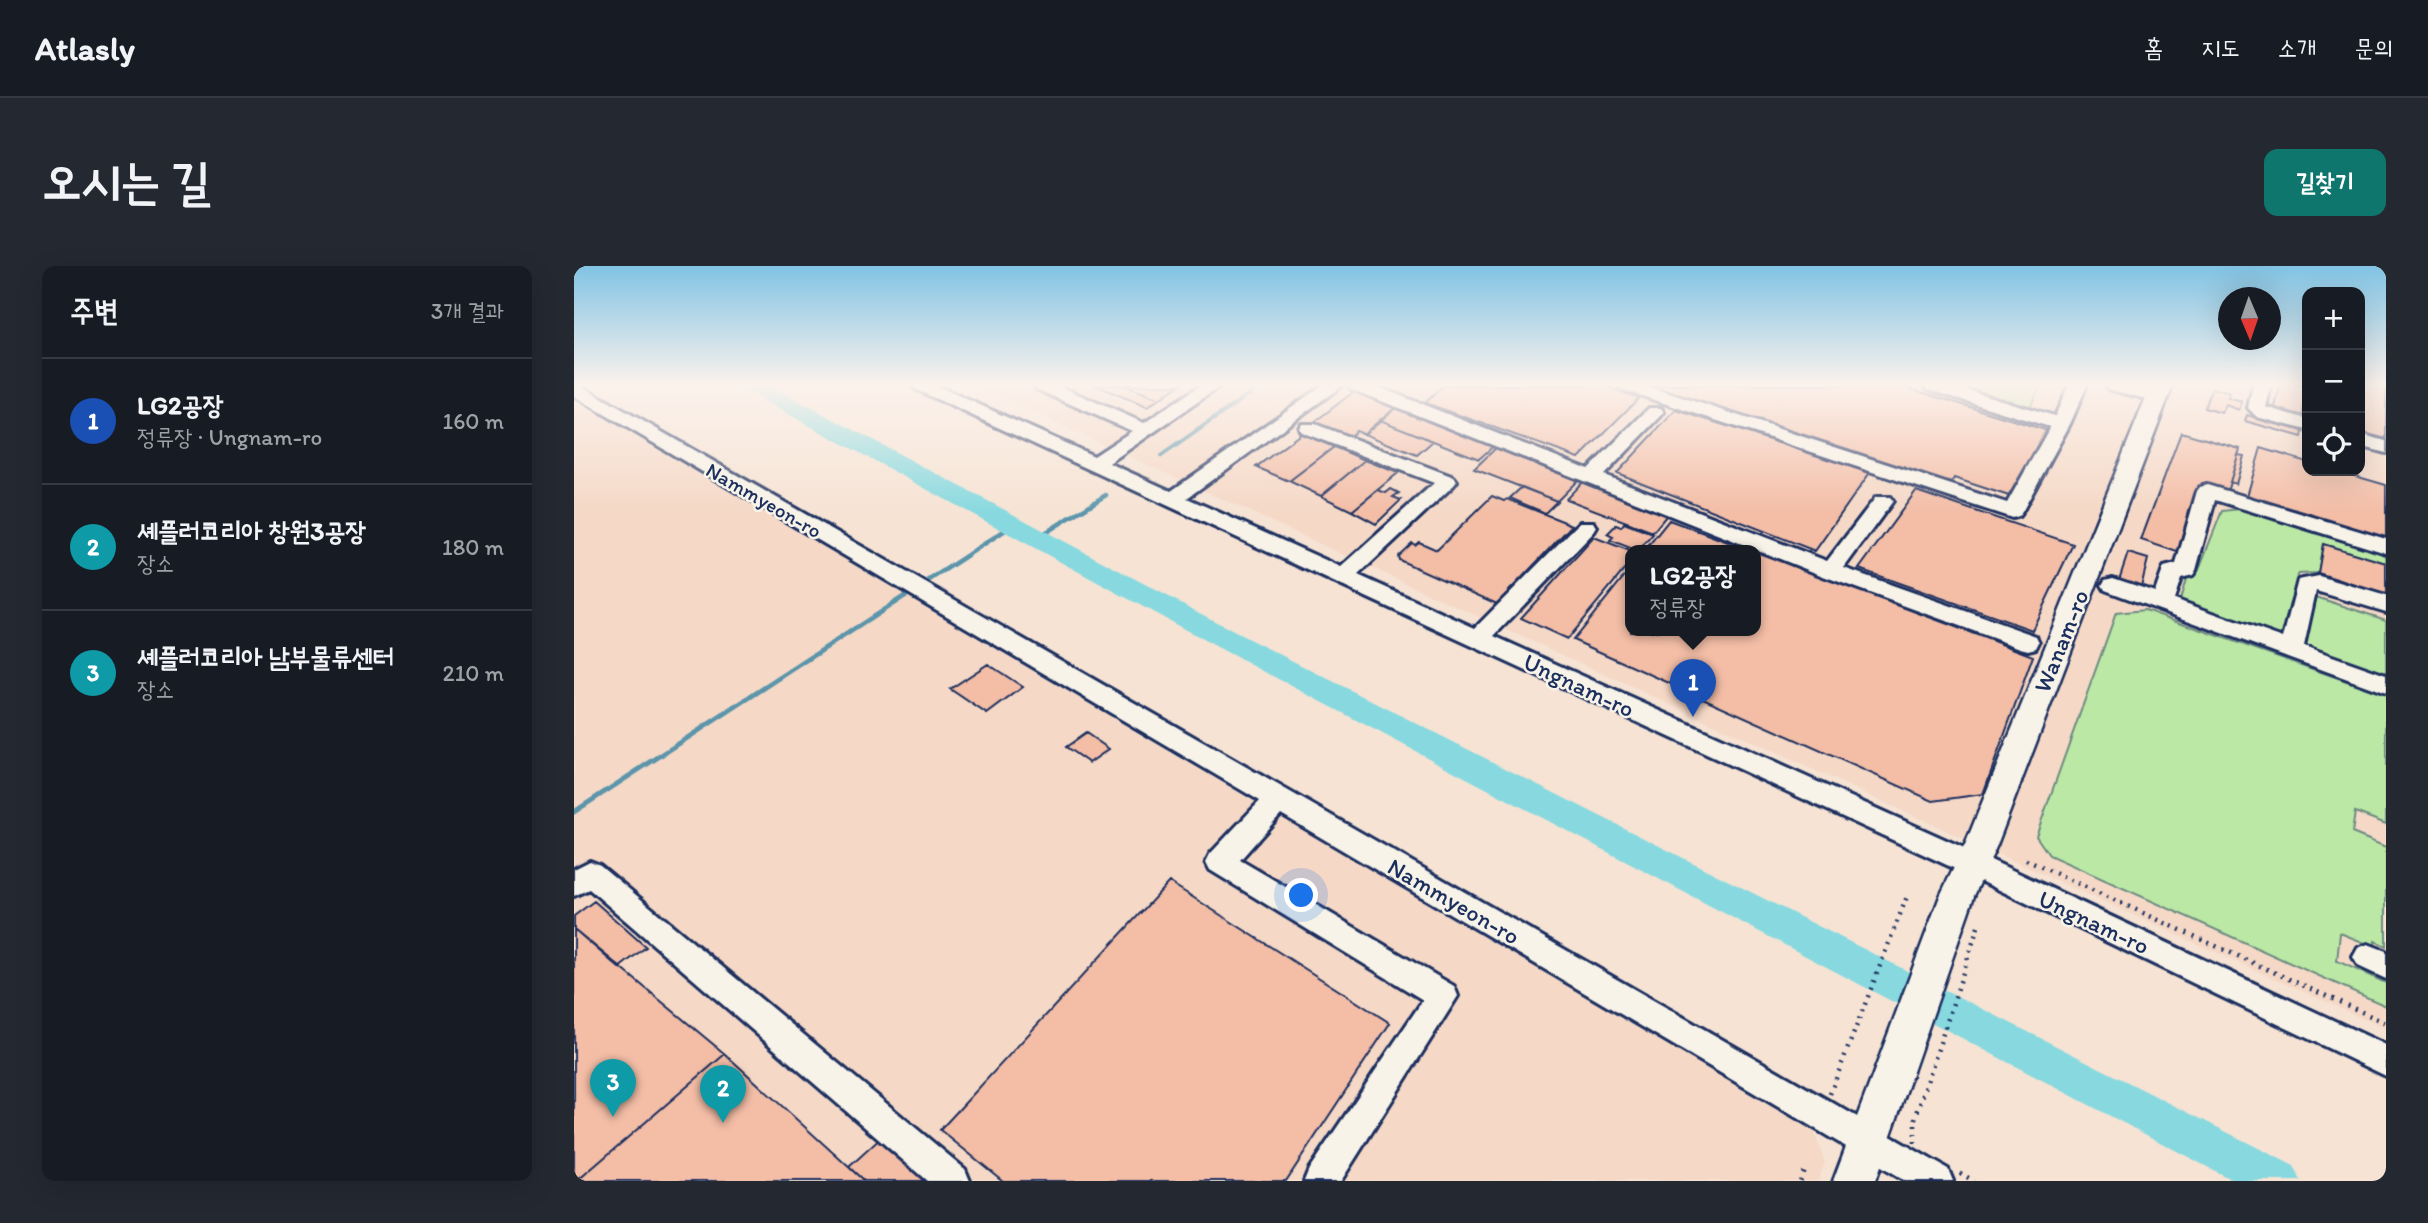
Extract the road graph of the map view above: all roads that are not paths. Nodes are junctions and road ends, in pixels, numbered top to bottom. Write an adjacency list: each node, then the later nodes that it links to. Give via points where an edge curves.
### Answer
1 (640, 428): 30 (street, Nammyeon-ro)
2 (1013, 428): 15 (street, Ungnam-ro)
3 (1141, 428): 12 (street)
4 (1149, 428): 12 (street)
5 (1274, 428): 17 (street)
6 (1308, 428): 22 (street, via 1447,481)
7 (1466, 428): 16 (street)
8 (1640, 428): 16 (street)
9 (1756, 428): 10 (street, via 2012,512)
10 (2059, 428)
11 (2146, 428): 32 (main road, Wanam-ro)
12 (1146, 430): 15 (street)
13 (2365, 441): 14 (street)
14 (2386, 447)
15 (1093, 465): 17 (street, Ungnam-ro)
16 (1591, 477): 21 (street)
17 (1173, 499): 22 (street, Ungnam-ro)
18 (1883, 501): 21 (street)
19 (1587, 527): 26 (street)
20 (2386, 546): 24 (street, via 2207,491 2186,570 2172,572)
21 (1831, 571): 27 (street)
22 (1343, 577): 26 (street, Ungnam-ro)
23 (2113, 585): 24 (street)
24 (2162, 603): 28 (street)
25 (2386, 604): 28 (street, via 2319,583 2305,585)
26 (1478, 639): 32 (street, Ungnam-ro)
27 (2028, 642)
28 (2292, 650): 29 (street)
29 (2386, 684)
30 (1279, 799): 34 (street, Nammyeon-ro); 36 (street, via 1220,862 1443,996)
31 (574, 884): 35 (street, via 590,873)
32 (1969, 895): 33 (street, Ungnam-ro); 34 (main road, Wanam-ro)
33 (2386, 1061)
34 (1871, 1129): 37 (main road); 38 (street, Nammyeon-ro)
35 (953, 1181)
36 (1321, 1181)
37 (1854, 1181)
38 (1936, 1181)

